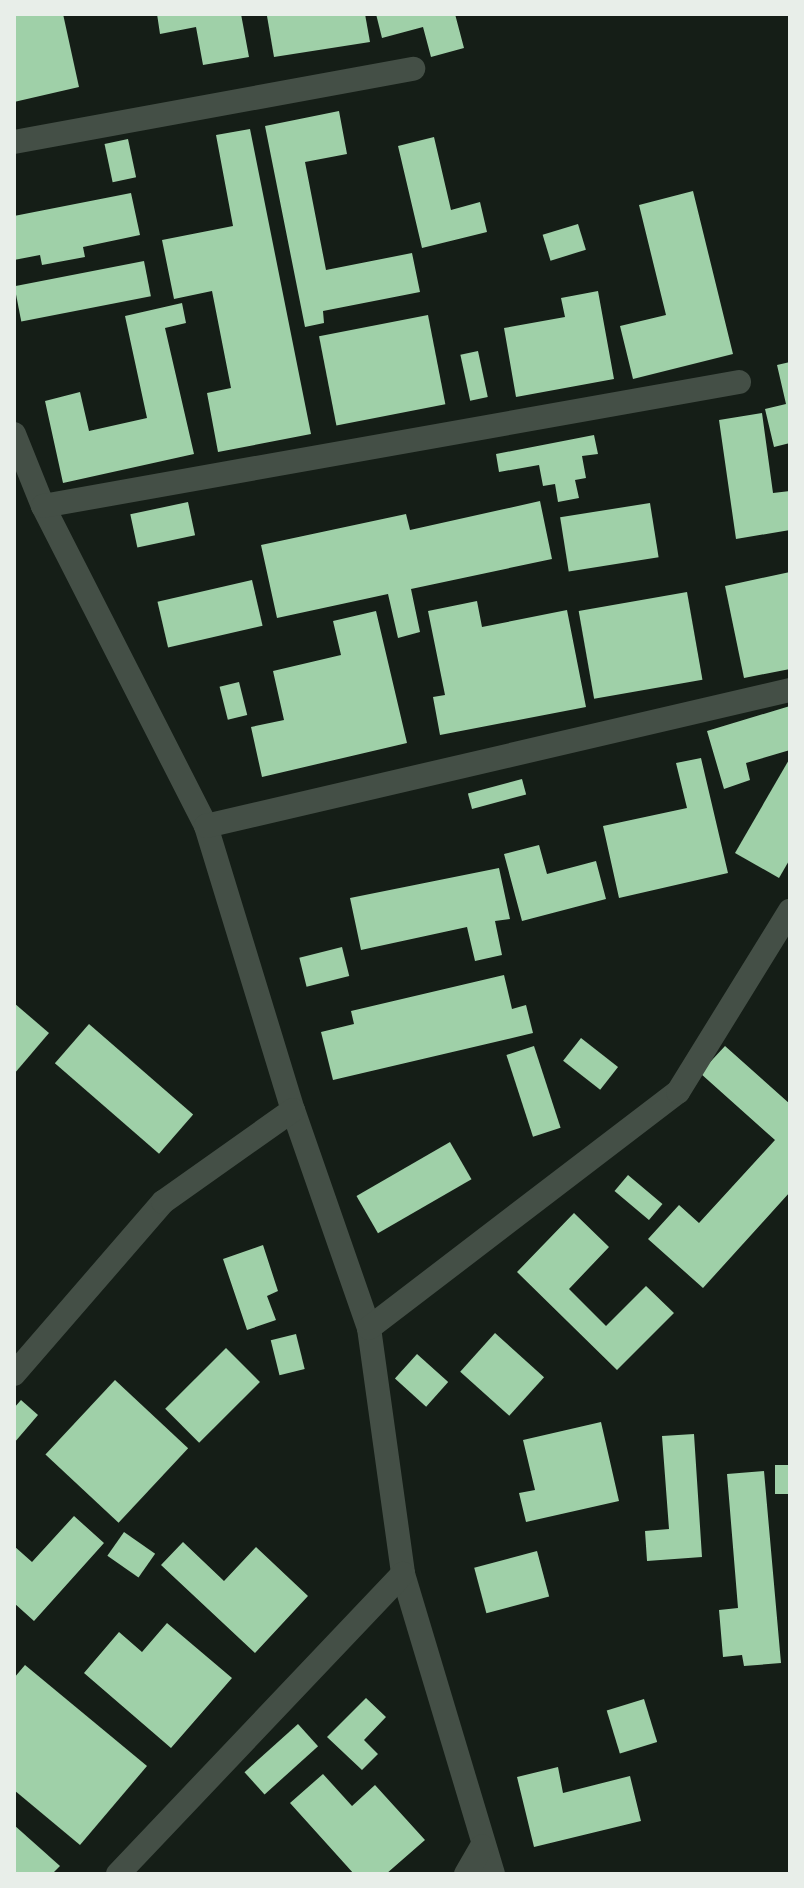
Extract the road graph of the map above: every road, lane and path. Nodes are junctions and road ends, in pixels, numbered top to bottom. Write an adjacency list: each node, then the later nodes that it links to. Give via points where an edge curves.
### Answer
1 (413, 69): 2 (street)
2 (14, 142)
3 (739, 382): 5 (street)
4 (14, 434): 5 (street)
5 (43, 506): 7 (street)
6 (790, 690): 7 (street)
7 (206, 826): 9 (street)
8 (790, 911): 10 (street, via 678,1092)
9 (293, 1110): 10 (street); 11 (street, via 163,1202)
10 (369, 1328): 12 (street)
11 (14, 1374)
12 (403, 1574): 13 (street); 14 (street)
13 (482, 1846): 15 (street); 16 (street)
14 (118, 1874)
15 (466, 1874)
16 (493, 1874)

